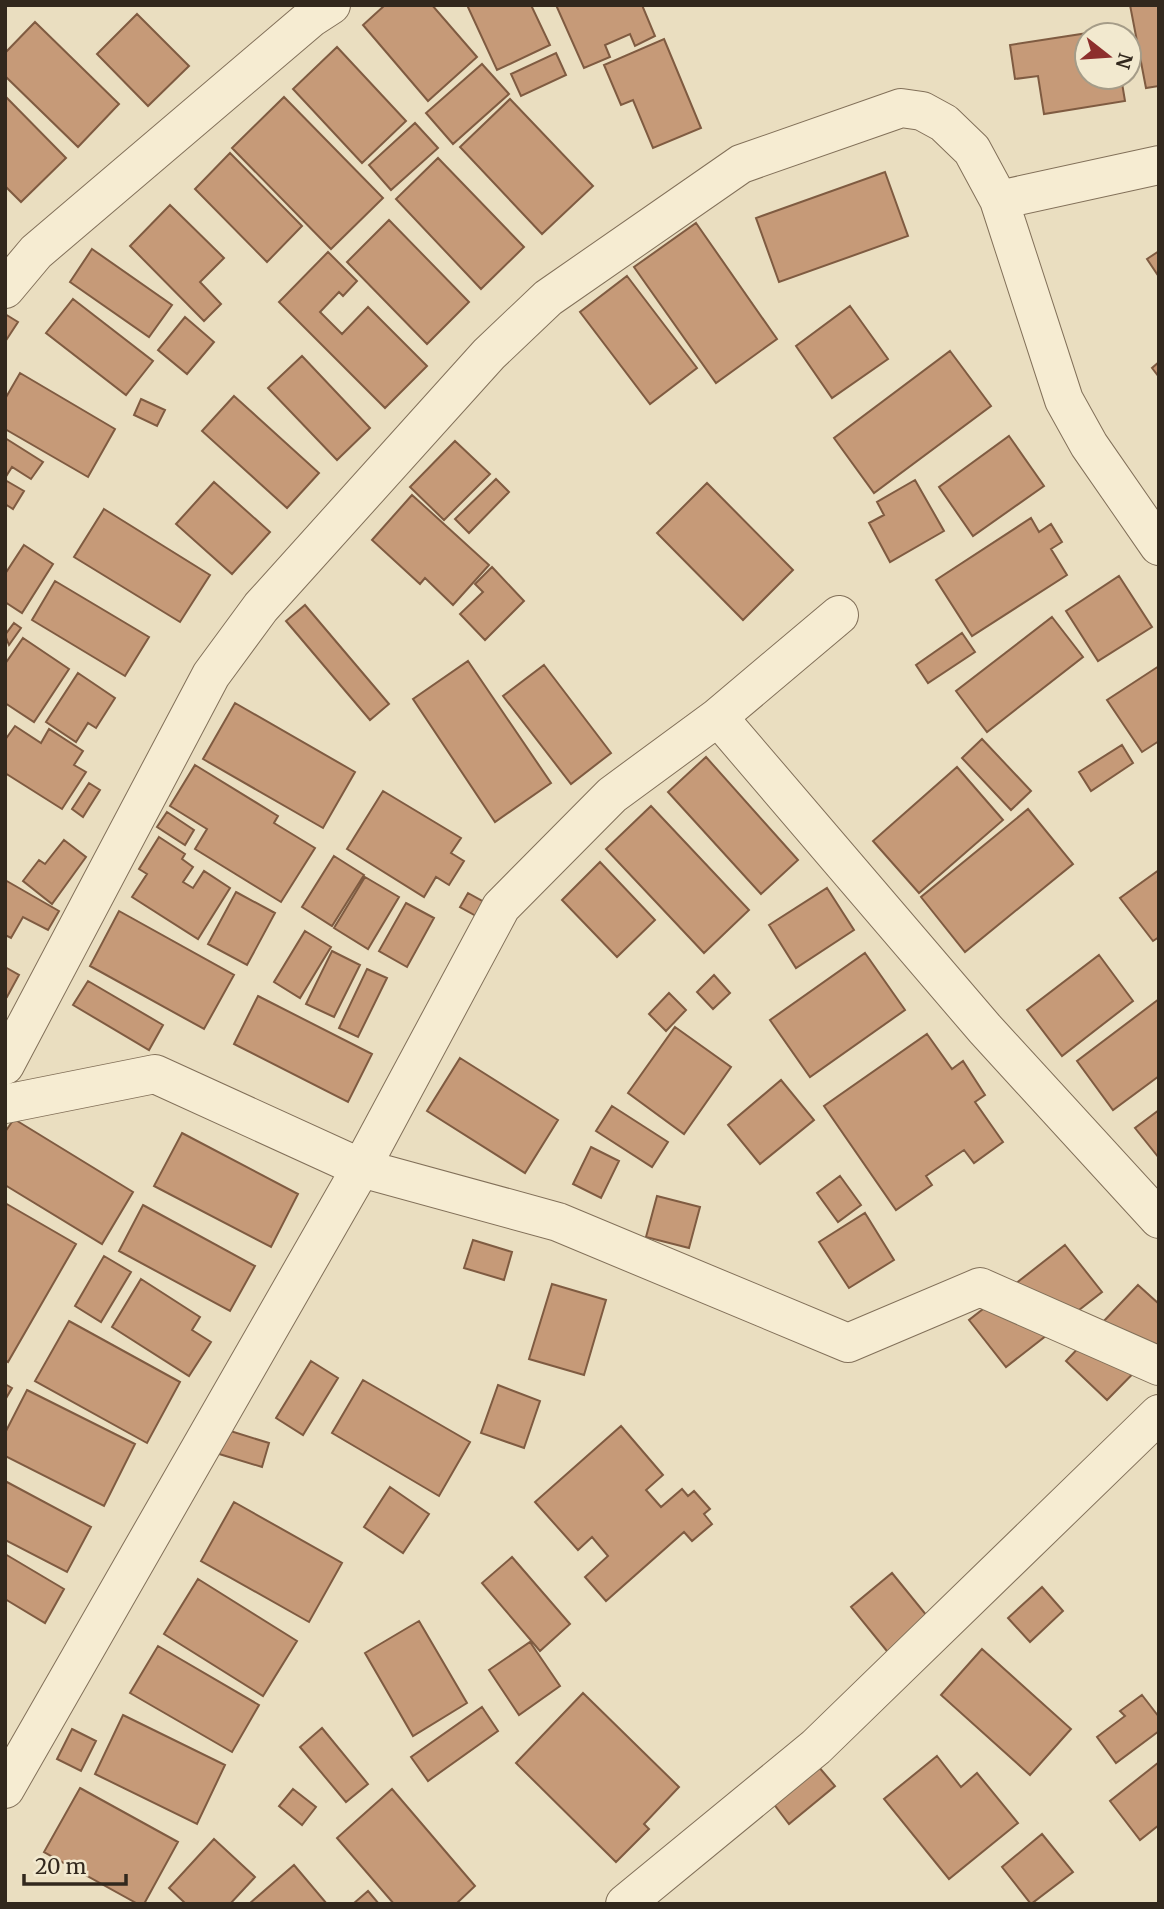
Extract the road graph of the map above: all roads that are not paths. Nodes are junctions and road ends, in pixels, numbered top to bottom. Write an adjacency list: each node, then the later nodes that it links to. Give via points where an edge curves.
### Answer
1 (314, 10): 4 (street, via 36,252)
2 (1159, 165): 3 (street)
3 (999, 200): 5 (street, via 1064,400 1089,445); 8 (street, via 972,150 944,123 922,111 901,108 741,164 548,298 489,354 261,607 211,676)
4 (5, 289)
5 (1159, 546)
6 (839, 615): 7 (street)
7 (718, 717): 10 (street, via 612,795 501,907); 11 (street, via 985,1029)
8 (5, 1065)
9 (5, 1104): 10 (street, via 155,1074)
10 (361, 1168): 12 (street, via 558,1222 848,1343 981,1287); 14 (street)
11 (1159, 1219)
12 (1159, 1366)
13 (1159, 1414): 15 (street, via 816,1747)
14 (5, 1789)
15 (625, 1904)

